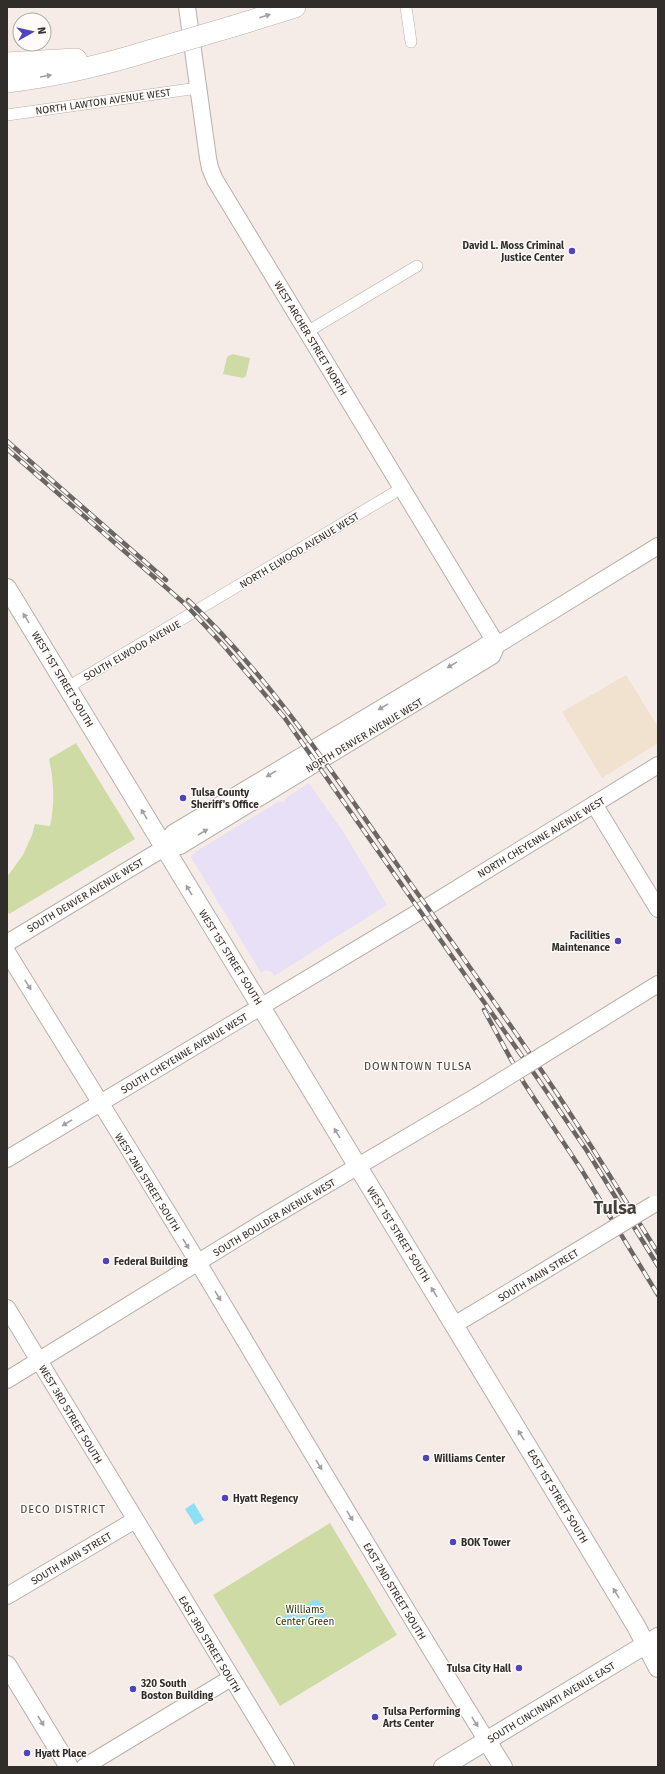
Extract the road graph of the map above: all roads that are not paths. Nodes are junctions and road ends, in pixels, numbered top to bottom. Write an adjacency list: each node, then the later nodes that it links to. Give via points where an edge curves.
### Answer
1 (187, 7): 8 (street, WEST ARCHER STREET NORTH)
2 (295, 7): 5 (highway, one-way to 2, bridge)
3 (406, 7): 4 (street)
4 (411, 42)
5 (132, 56): 6 (highway); 7 (highway, one-way to 5, via 70,72)
6 (7, 63)
7 (7, 82)
8 (198, 88): 9 (street, NORTH LAWTON AVENUE WEST); 11 (street, WEST ARCHER STREET NORTH, via 210,168 215,180)
9 (7, 114)
10 (417, 266): 11 (street)
11 (307, 332): 12 (street, WEST ARCHER STREET NORTH)
12 (402, 488): 15 (street, NORTH ELWOOD AVENUE WEST); 16 (street, WEST ARCHER STREET NORTH)
13 (657, 548): 16 (street, NORTH DENVER AVENUE WEST)
14 (7, 588): 17 (main road, WEST 1ST STREET SOUTH, one-way to 14)
15 (196, 612): 17 (street, SOUTH ELWOOD AVENUE)
16 (497, 645): 20 (street, NORTH DENVER AVENUE WEST, via 492,656)
17 (68, 687): 21 (main road, WEST 1ST STREET SOUTH, one-way to 17)
18 (658, 765): 19 (street, NORTH CHEYENNE AVENUE WEST)
19 (594, 804): 22 (street, NORTH CHEYENNE AVENUE WEST); 23 (street)
20 (222, 812): 21 (street, SOUTH DENVER AVENUE WEST, via 180,846)
21 (164, 848): 24 (street, SOUTH DENVER AVENUE WEST); 27 (main road, WEST 1ST STREET SOUTH, one-way to 21)
22 (423, 909): 27 (street, SOUTH CHEYENNE AVENUE WEST)
23 (658, 909)
24 (7, 943)
25 (7, 952): 28 (street, WEST 2ND STREET SOUTH, one-way to 28)
26 (658, 984): 30 (street, SOUTH BOULDER AVENUE WEST, bridge, via 477,1096)
27 (261, 1006): 28 (street, SOUTH CHEYENNE AVENUE WEST); 30 (main road, WEST 1ST STREET SOUTH, one-way to 27)
28 (100, 1103): 29 (street, SOUTH CHEYENNE AVENUE WEST, one-way to 29); 32 (street, WEST 2ND STREET SOUTH, one-way to 32)
29 (7, 1159)
30 (357, 1166): 32 (street, SOUTH BOULDER AVENUE WEST); 34 (main road, WEST 1ST STREET SOUTH, one-way to 30)
31 (658, 1201): 34 (street, SOUTH MAIN STREET, bridge)
32 (198, 1263): 35 (street, SOUTH BOULDER AVENUE WEST); 37 (street, WEST 2ND STREET SOUTH, one-way to 37)
33 (7, 1308): 35 (street, WEST 3RD STREET SOUTH)
34 (454, 1326): 40 (main road, EAST 1ST STREET SOUTH, one-way to 34, via 636,1626)
35 (39, 1361): 36 (street, SOUTH BOULDER AVENUE WEST); 38 (street, WEST 3RD STREET SOUTH)
36 (7, 1380)
37 (288, 1413): 44 (street, EAST 2ND STREET SOUTH, one-way to 44)
38 (135, 1520): 39 (street, SOUTH MAIN STREET); 43 (street, EAST 3RD STREET SOUTH)
39 (7, 1596)
40 (652, 1641): 42 (main road, EAST 1ST STREET SOUTH); 44 (main road, SOUTH CINCINNATI AVENUE EAST)
41 (7, 1665): 45 (main road, one-way to 45)
42 (658, 1668)
43 (231, 1678): 46 (street); 47 (street, EAST 3RD STREET SOUTH)
44 (487, 1741): 48 (main road, SOUTH CINCINNATI AVENUE EAST); 49 (main road, EAST 2ND STREET SOUTH)
45 (69, 1767)
46 (84, 1767)
47 (286, 1767)
48 (443, 1767)
49 (503, 1767)

